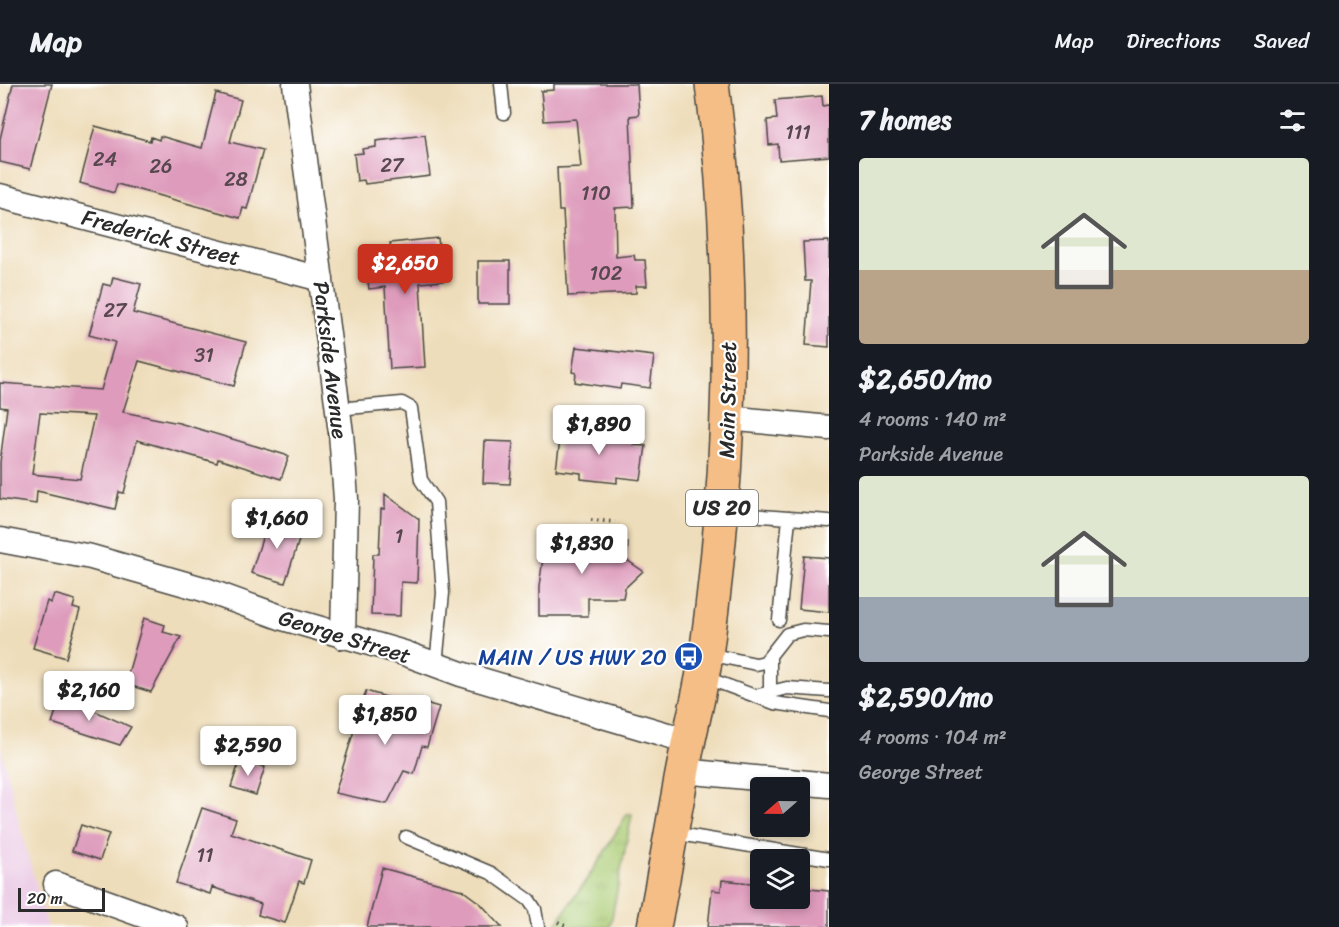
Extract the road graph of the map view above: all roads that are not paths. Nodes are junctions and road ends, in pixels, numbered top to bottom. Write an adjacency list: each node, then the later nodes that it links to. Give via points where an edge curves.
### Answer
1 (295, 84): 6 (street, Parkside Avenue)
2 (501, 84): 4 (lane)
3 (712, 84): 8 (main road, Main Street / US 20, via 726,261)
4 (504, 113)
5 (0, 196): 6 (street, Frederick Street)
6 (321, 279): 7 (street, Parkside Avenue)
7 (338, 409): 16 (street, Parkside Avenue, via 346,499); 18 (lane, via 402,403 411,408 421,480 436,502 440,540 443,592)
8 (728, 418): 9 (street); 10 (main road, Main Street / US 20)
9 (829, 428)
10 (722, 513): 11 (lane); 19 (main road, Main Street / US 20)
11 (789, 518): 12 (lane); 14 (lane)
12 (829, 521)
13 (0, 540): 16 (street, George Street, via 102,560)
14 (779, 620)
15 (829, 632): 17 (lane, via 803,630 787,634)
16 (343, 637): 18 (street, George Street)
17 (770, 657): 19 (lane, via 756,664); 21 (lane)
18 (436, 665): 23 (street, George Street, via 606,718)
19 (704, 665): 21 (lane, via 755,696); 23 (main road, Main Street / US 20)
20 (829, 691): 21 (lane, via 787,688)
21 (770, 696): 22 (lane, via 790,706)
22 (829, 711)
23 (686, 756): 24 (street, George Street); 25 (main road, Main Street / US 20)
24 (829, 785)
25 (672, 833): 27 (lane); 31 (main road, Main Street / US 20)
26 (406, 837): 30 (lane, via 491,873 529,900)
27 (829, 859)
28 (56, 884): 29 (street)
29 (176, 927)
30 (538, 927)
31 (654, 927)

